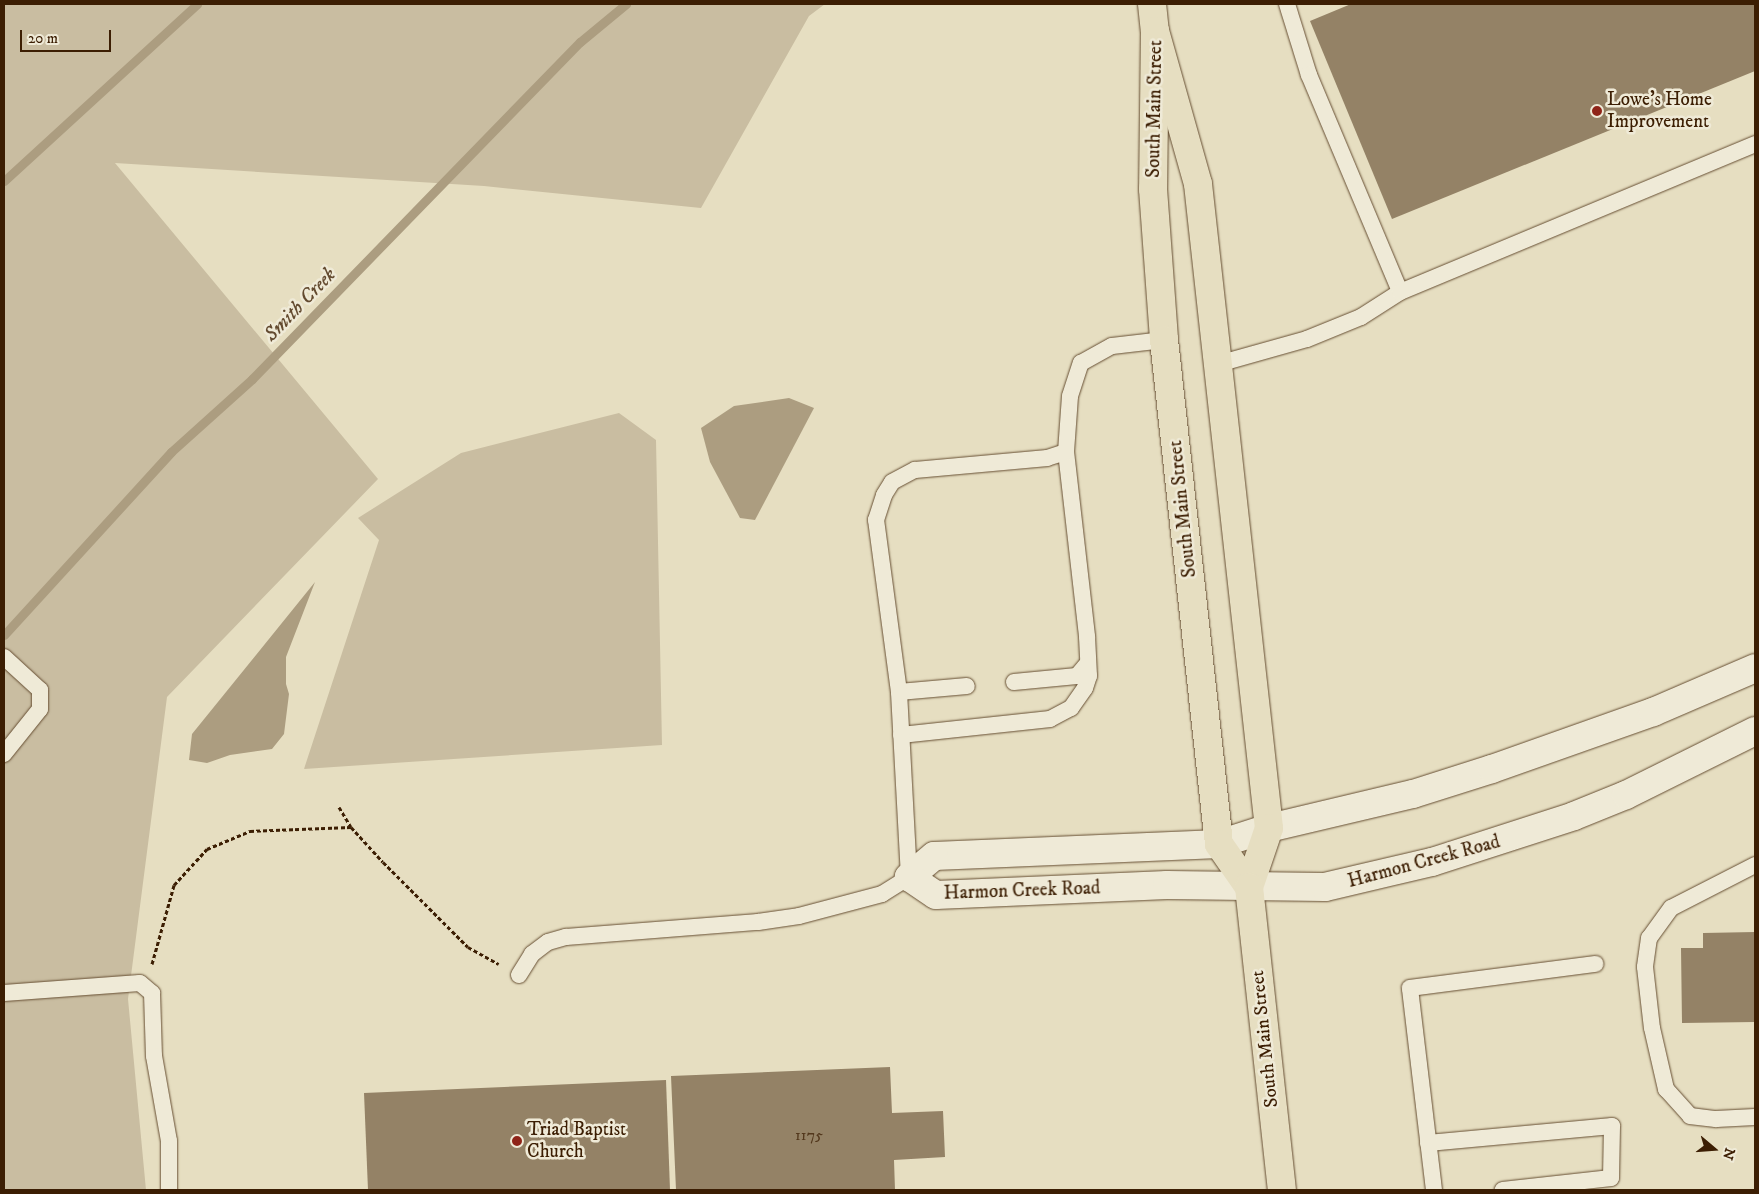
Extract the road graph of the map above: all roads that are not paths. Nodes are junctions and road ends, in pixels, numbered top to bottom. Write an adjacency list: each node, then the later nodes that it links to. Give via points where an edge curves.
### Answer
1 (1152, 4): 3 (main road)
2 (1287, 4): 5 (lane, via 1308,75)
3 (1155, 31): 6 (main road, South Main Street, via 1153,189); 7 (main road, South Main Street, via 1198,184)
4 (1755, 144): 5 (lane)
5 (1400, 292): 7 (lane, via 1362,317 1307,339)
6 (1164, 340): 8 (lane, via 1112,346 1081,363 1070,396); 19 (main road, South Main Street)
7 (1218, 364): 18 (main road, South Main Street)
8 (1066, 452): 10 (lane); 14 (lane, via 1047,458 915,470 892,482 876,520)
9 (4, 657): 17 (lane, via 40,690 40,709)
10 (1088, 663): 12 (lane, via 1077,676); 16 (lane, via 1085,688 1064,714 1038,721)
11 (1755, 668): 18 (street, Harmon Creek Road, via 1662,708 1483,771 1349,810)
12 (1014, 682)
13 (967, 686): 14 (lane)
14 (899, 692): 16 (lane)
15 (1755, 731): 22 (street, Harmon Creek Road, via 1626,795 1515,837 1432,862 1325,887)
16 (901, 734): 21 (lane)
17 (4, 754)
18 (1269, 828): 19 (street, Harmon Creek Road); 22 (main road, South Main Street)
19 (1219, 844): 21 (street, Harmon Creek Road, via 934,856); 22 (main road, South Main Street)
20 (1755, 865): 26 (lane, via 1671,908 1649,938 1645,967 1652,1028 1666,1088 1690,1116 1716,1119)
21 (909, 877): 22 (street, Harmon Creek Road, via 936,895 1167,885); 24 (lane, via 882,894 799,916 566,937 548,942 532,954)
22 (1249, 887): 29 (main road, South Main Street)
23 (1595, 964): 27 (lane, via 1410,988)
24 (519, 975)
25 (4, 993): 28 (lane, via 140,983 152,992 154,1056 169,1141)
26 (1755, 1117)
27 (1428, 1143): 30 (lane); 31 (lane, via 1612,1126 1611,1178)
28 (169, 1190)
29 (1282, 1190)
30 (1434, 1190)
31 (1504, 1190)

